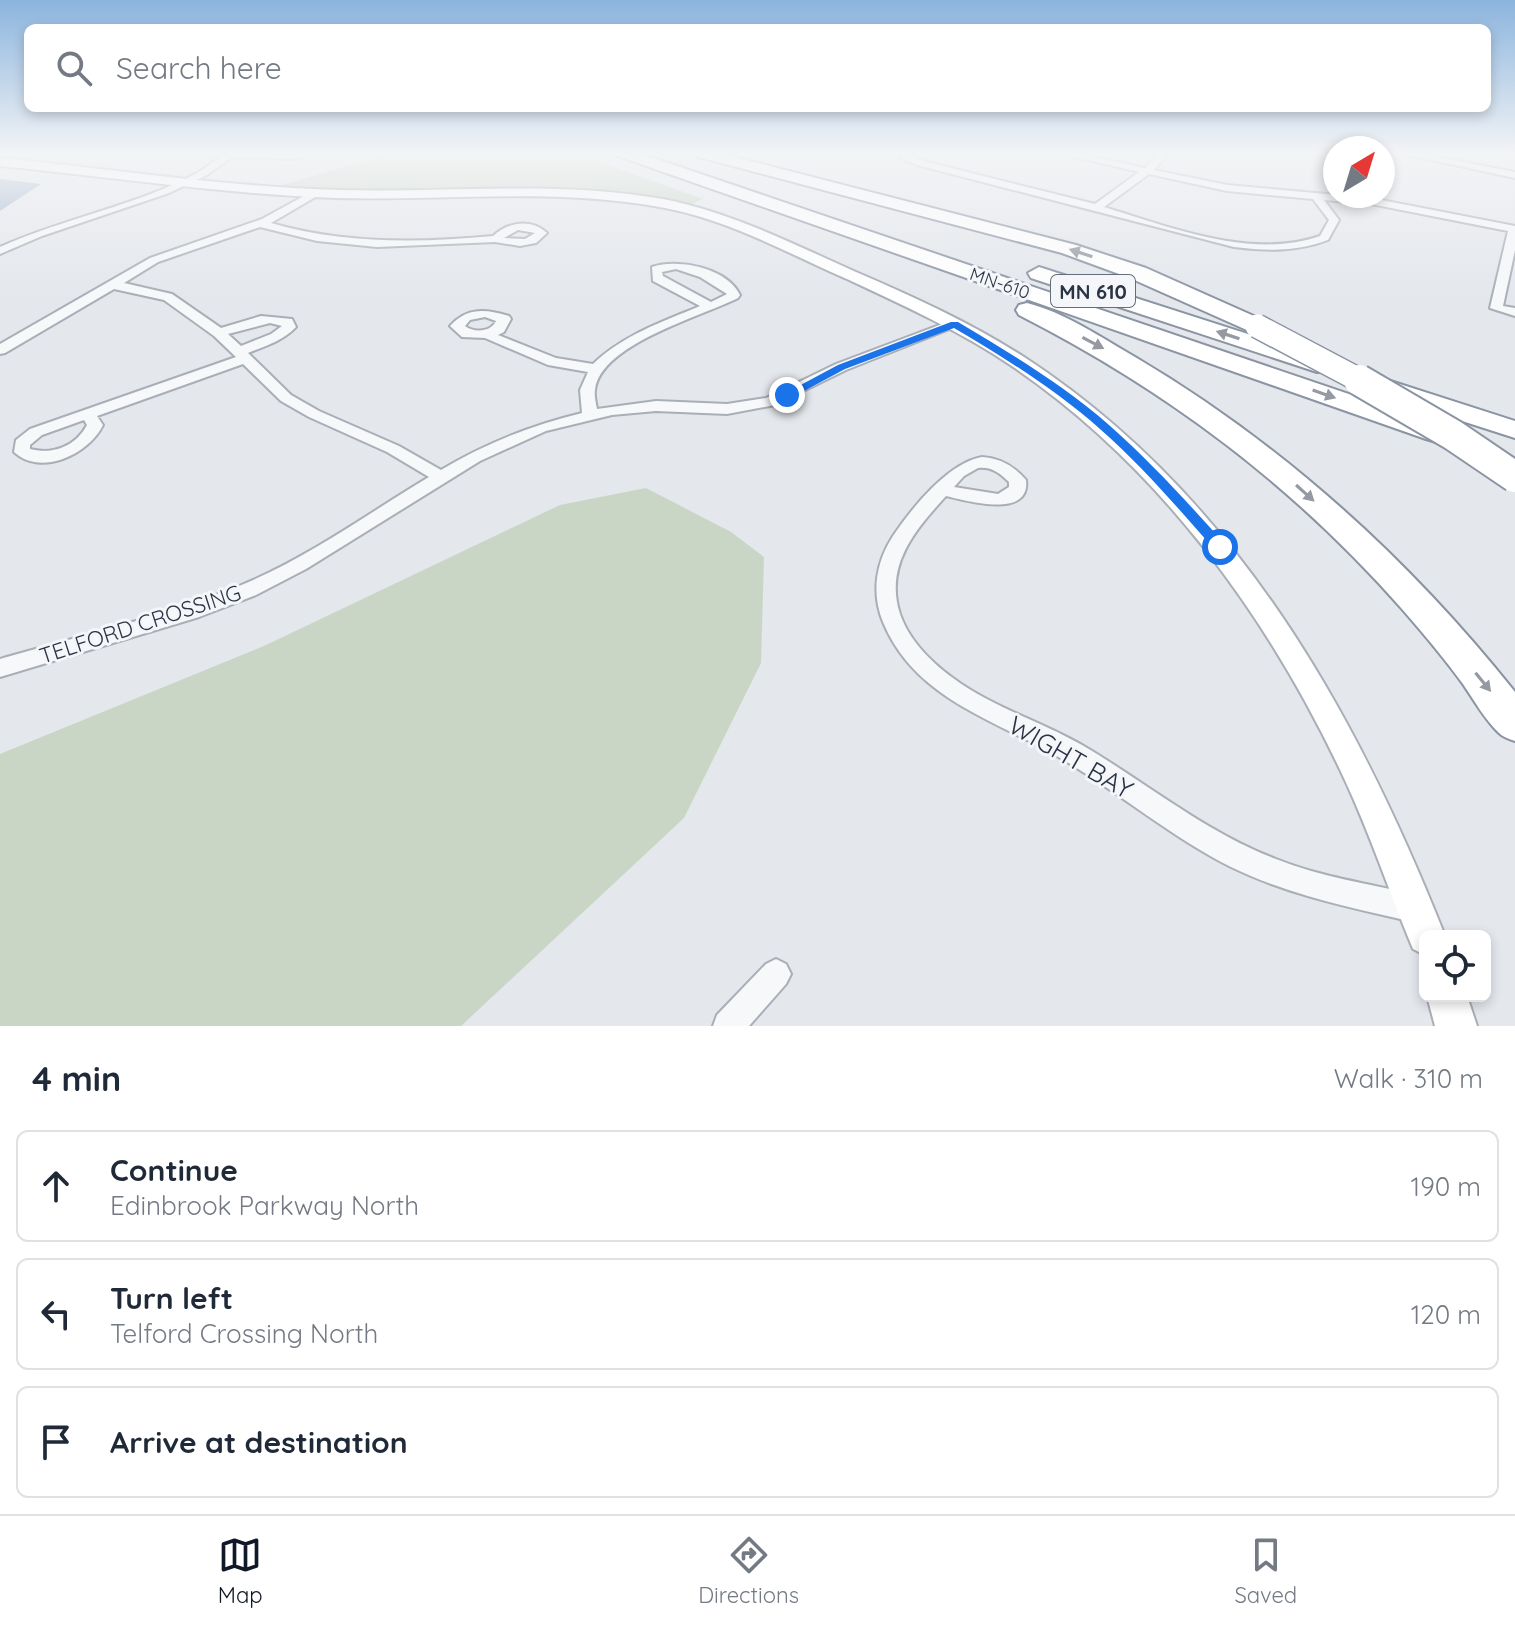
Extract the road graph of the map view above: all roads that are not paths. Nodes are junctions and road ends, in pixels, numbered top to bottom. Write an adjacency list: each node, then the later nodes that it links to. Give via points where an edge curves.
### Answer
1 (143, 200): 17 (street)
2 (302, 200): 12 (street)
3 (635, 200): 22 (street, via 749,229)
4 (759, 200): 13 (highway, MN-610 / MN 610)
5 (816, 200): 30 (highway, MN-610 / MN 610, one-way to 5)
6 (881, 200): 33 (highway, one-way to 6, bridge, via 1332,363 1138,273 1069,249)
7 (1072, 200): 11 (street)
8 (1108, 200): 11 (street)
9 (1319, 200): 16 (street, via 1334,220 1324,238 1308,246)
10 (1348, 200): 14 (street)
11 (1098, 207): 16 (street, via 1215,241)
12 (260, 223): 15 (street, via 368,243); 19 (street, via 166,255)
13 (826, 223): 31 (highway, MN-610 / MN 610, one-way to 31); 36 (highway, one-way to 36, via 861,243 1043,317 1208,415 1367,552)
14 (1514, 229): 21 (street, via 1496,308)
15 (496, 239)
16 (1272, 249): 18 (street)
17 (0, 251)
18 (1284, 261)
19 (114, 285): 23 (street, via 168,297); 25 (street)
20 (711, 307): 20 (street, via 657,278 656,270 685,266 731,289 734,295); 27 (street, via 630,343)
21 (1515, 312)
22 (955, 324): 29 (street, TELFORD CROSSING, via 841,367 770,402); 37 (street, via 1020,363 1104,426 1220,547 1317,692 1386,827)
23 (219, 333): 26 (street); 26 (street, via 258,320 287,322 289,327 276,337)
24 (489, 334): 27 (street, via 553,362)
25 (0, 350)
26 (242, 355): 28 (street); 32 (street, via 286,398)
27 (595, 369): 29 (street, via 586,394)
28 (88, 414)
29 (590, 414): 32 (street, TELFORD CROSSING, via 518,436)
30 (1515, 430)
31 (1515, 460)
32 (442, 477): 35 (street, TELFORD CROSSING, via 249,590)
33 (1515, 477)
34 (943, 490): 37 (street, WIGHT BAY, via 905,531 885,572 893,622 933,675 965,698 1061,746 1204,839 1271,871)
35 (0, 668)
36 (1515, 723)
37 (1421, 922)
38 (776, 974): 40 (street)
39 (1449, 1002): 41 (street)
40 (728, 1026)
41 (1456, 1026)

